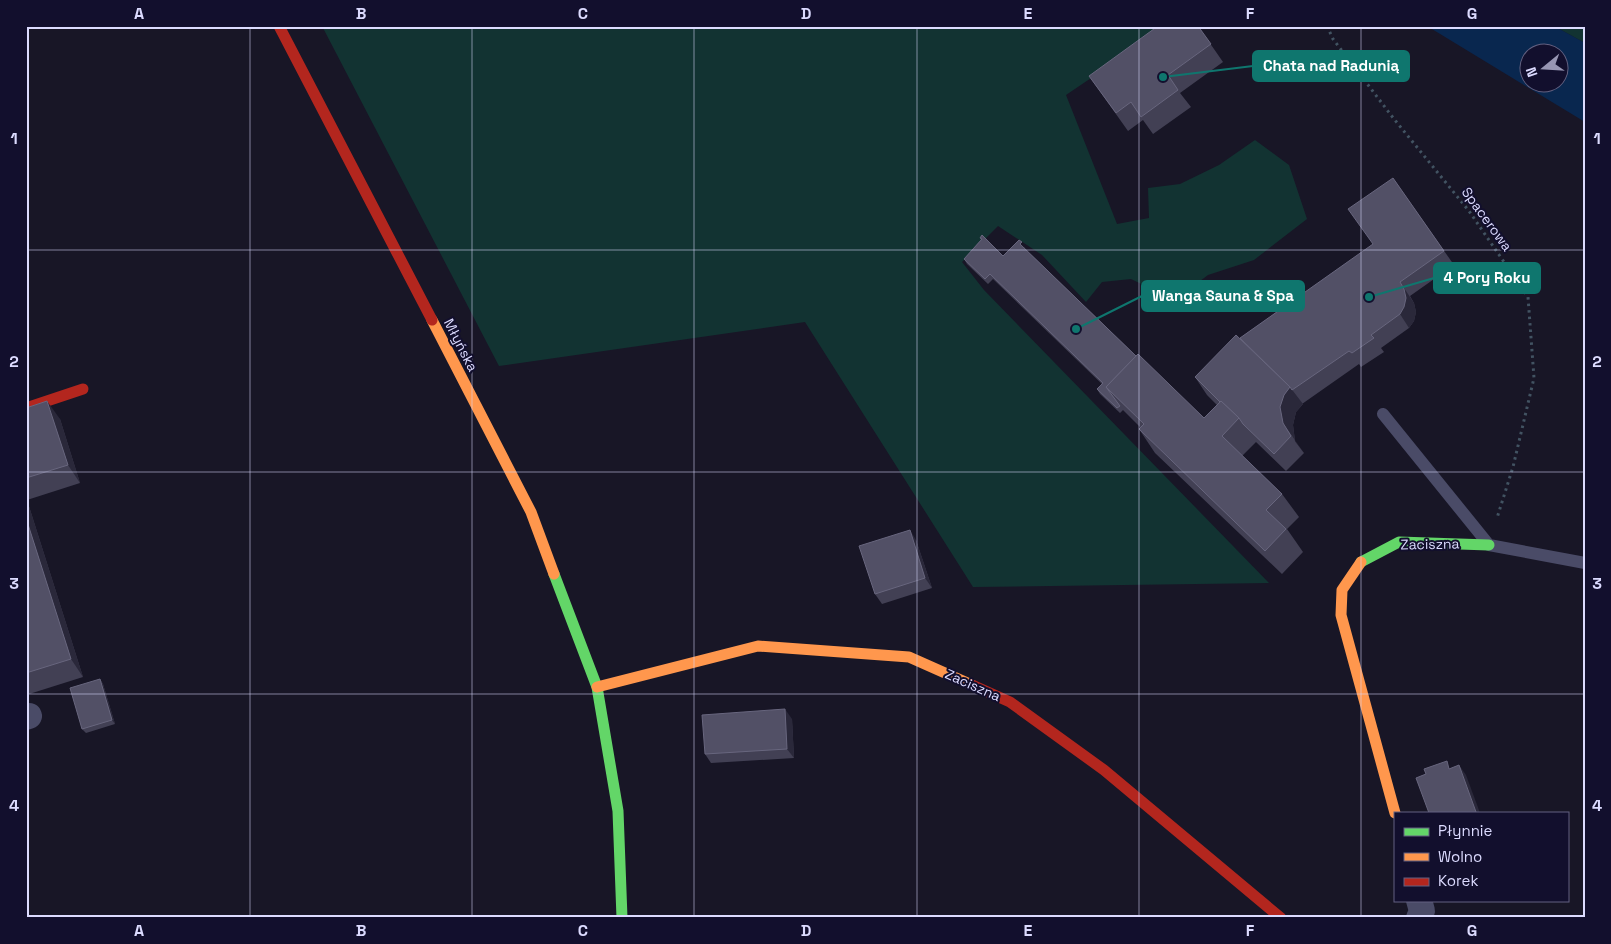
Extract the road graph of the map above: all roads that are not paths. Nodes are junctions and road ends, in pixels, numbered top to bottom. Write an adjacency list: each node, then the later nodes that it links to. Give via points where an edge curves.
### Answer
1 (279, 26): 7 (street, Młyńska, via 531,512)
2 (83, 388): 3 (street)
3 (26, 408)
4 (1383, 414): 5 (lane)
5 (1489, 545): 6 (lane, Zaciszna); 8 (street, Zaciszna, via 1399,542 1360,563 1342,590 1341,615)
6 (1585, 563)
7 (597, 687): 10 (street, Młyńska, via 618,811); 11 (street, Zaciszna, via 758,646 909,657 1010,702 1104,770)
8 (1395, 812)
9 (1420, 902): 12 (street, via 1422,911)
10 (622, 918)
11 (1281, 918)
12 (1418, 918)

